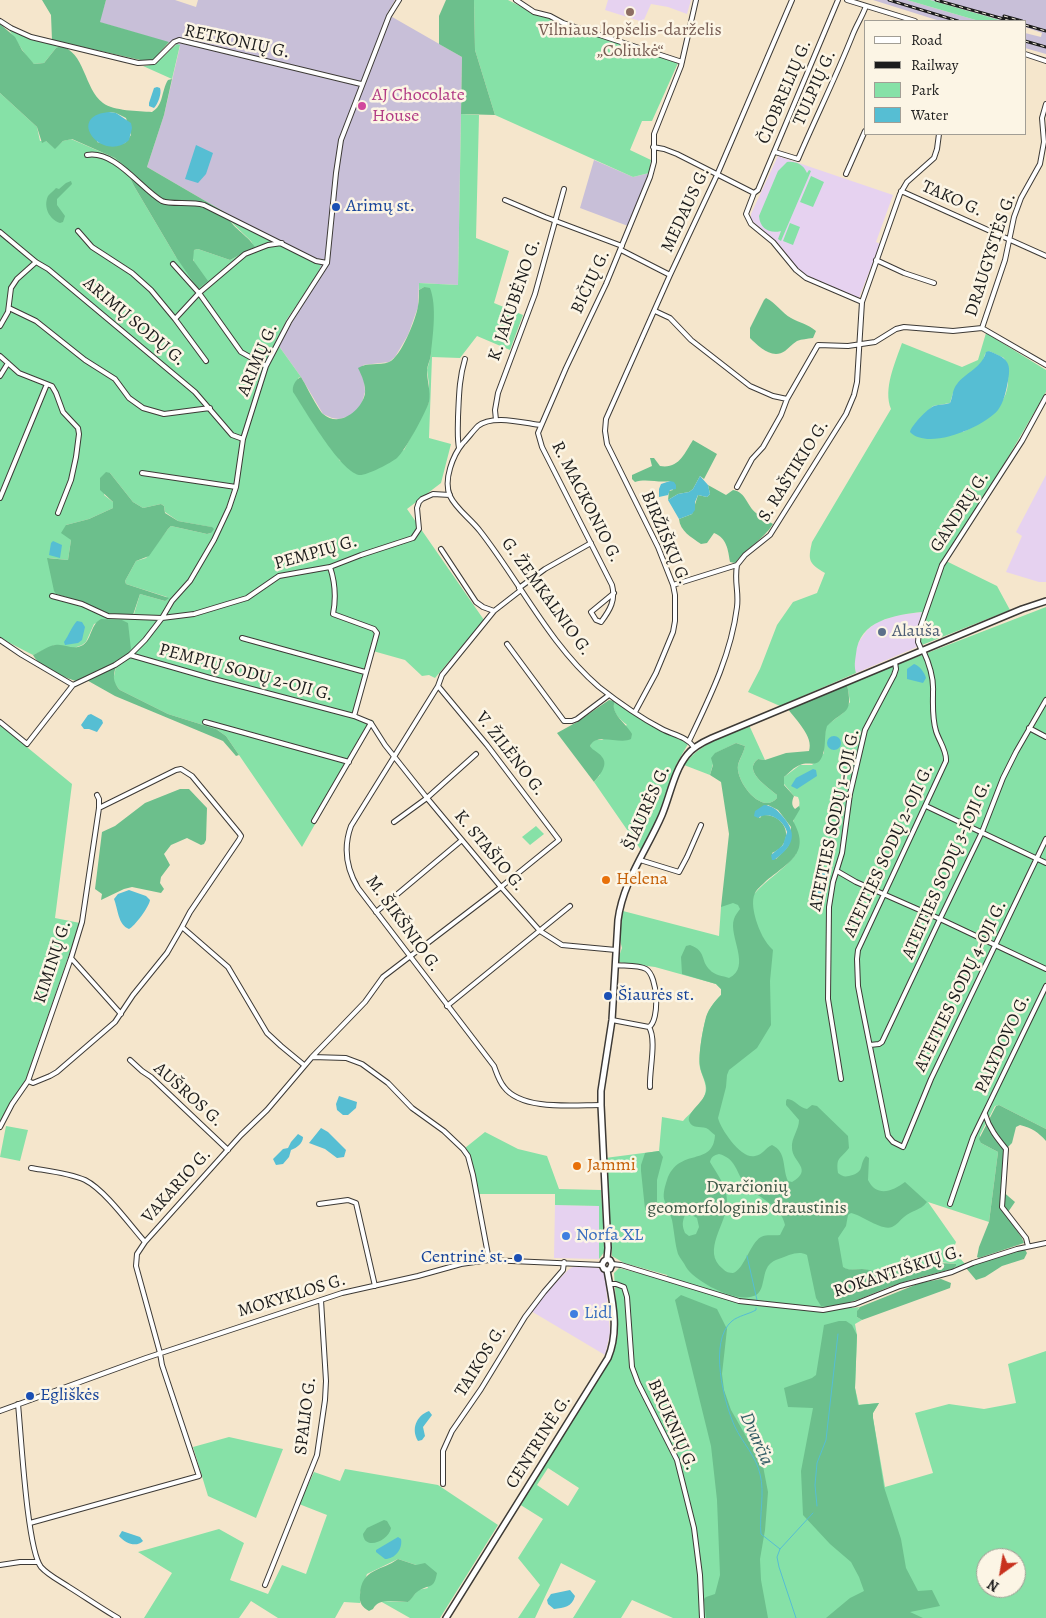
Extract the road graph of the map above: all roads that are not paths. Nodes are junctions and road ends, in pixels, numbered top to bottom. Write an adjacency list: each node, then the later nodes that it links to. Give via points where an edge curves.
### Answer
1 (399, 0): 13 (street, ARIMŲ G., via 389,16)
2 (516, 0): 12 (street, via 534,12 563,23)
3 (696, 0): 12 (street, BIČIŲ G.)
4 (792, 0): 21 (street, MEDAUS G.)
5 (838, 0): 18 (street, ČIOBRELIŲ G.)
6 (847, 0): 7 (street)
7 (866, 6): 8 (street); 18 (street, TULPIŲ G., via 798,159)
8 (910, 20)
9 (0, 21): 13 (street, RETKONIŲ G., via 31,37 138,63 154,62 179,40)
10 (1026, 54): 11 (street)
11 (1046, 61)
12 (682, 62): 17 (street, BIČIŲ G., via 654,134)
13 (361, 84): 35 (street, ARIMŲ G., via 338,151)
14 (1046, 104): 29 (street, DRAUGYSTĖS G., via 1042,118 1044,142 1040,164 1021,198)
15 (864, 133): 20 (street)
16 (939, 135): 23 (street, via 934,158 912,176)
17 (653, 147): 21 (street, via 664,149); 31 (street, BIČIŲ G., via 652,171)
18 (775, 152): 24 (street, ČIOBRELIŲ G.)
19 (87, 155): 30 (street, via 107,158 165,202 204,205)
20 (846, 174)
21 (718, 175): 24 (street); 37 (street, MEDAUS G.)
22 (564, 189): 26 (street, K. JAKUBĖNO G.)
23 (901, 191): 29 (street, TAKO G.); 33 (street, S. RAŠTIKIO G.)
24 (754, 193): 40 (street, ČIOBRELIŲ G., via 746,214 748,221 773,242 796,270 820,285)
25 (505, 200): 26 (street)
26 (555, 221): 31 (street); 58 (street, K. JAKUBĖNO G., via 535,294 498,394)
27 (78, 231): 43 (street, via 92,247 142,282)
28 (0, 232): 34 (street, ARIMŲ SODŲ G.)
29 (1008, 239): 32 (street, TAKO G.); 45 (street, DRAUGYSTĖS G., via 1003,267)
30 (282, 243): 35 (street, via 316,261); 39 (street, via 245,254)
31 (622, 248): 37 (street); 59 (street, BIČIŲ G.)
32 (1046, 256)
33 (877, 258): 38 (street, via 904,273); 40 (street, S. RAŠTIKIO G.)
34 (36, 262): 41 (street, via 11,288); 57 (street, ARIMŲ SODŲ G., via 106,317)
35 (327, 263): 52 (street, ARIMŲ G., via 289,322)
36 (173, 264): 39 (street)
37 (670, 275): 42 (street, MEDAUS G.)
38 (934, 283)
39 (199, 293): 43 (street); 52 (street, via 241,352)
40 (862, 302): 46 (street, S. RAŠTIKIO G.)
41 (9, 308): 44 (street); 57 (street, via 36,321 85,360 112,376 126,396 143,408 164,414)
42 (655, 311): 56 (street, via 670,318 691,340 750,386); 60 (street, MEDAUS G., via 608,412)
43 (175, 319): 49 (street)
44 (0, 326)
45 (982, 328): 46 (street, via 953,331 904,327 875,342); 51 (street)
46 (861, 344): 56 (street, via 818,345); 71 (street, S. RAŠTIKIO G., via 858,382 846,414 770,535)
47 (0, 356): 50 (street)
48 (464, 359): 62 (street, via 457,404)
49 (206, 361)
50 (8, 363): 53 (street); 54 (street, via 19,373)
51 (1046, 365)
52 (266, 366): 61 (street, ARIMŲ G.)
53 (0, 376)
54 (47, 384): 67 (street); 68 (street, via 54,389 63,412 79,430 71,480)
55 (1046, 397): 83 (street, GANDRŲ G., via 1022,441 942,565 919,631 918,642)
56 (787, 399): 65 (street, via 763,447 752,459)
57 (210, 408): 61 (street, ARIMŲ SODŲ G., via 232,435)
58 (496, 420): 59 (street); 62 (street, via 479,425)
59 (541, 425): 69 (street, R. MACKONIO G., via 538,437)
60 (605, 432): 73 (street, BIRŽIŠKŲ G.)
61 (243, 440): 64 (street, ARIMŲ G.)
62 (459, 448): 66 (street, via 450,469)
63 (142, 473): 64 (street)
64 (236, 487): 79 (street, ARIMŲ G., via 230,508 196,573)
65 (737, 487)
66 (450, 495): 72 (street, PEMPIŲ G., via 433,494 422,498 417,508 419,529 413,538); 74 (street, G. ŽEMKALNIO G., via 480,531)
67 (0, 498)
68 (58, 513)
69 (591, 543): 74 (street, M. ŠIKŠNIO G., via 545,569); 75 (street, R. MACKONIO G.)
70 (441, 549): 78 (street, via 476,602)
71 (737, 565): 73 (street, S. RAŠTIKIO G.); 98 (street, via 737,606 726,655 713,692)
72 (330, 567): 79 (street, PEMPIŲ G., via 279,576 242,600 194,614); 86 (street, via 334,578 333,614 376,632)
73 (673, 585): 91 (street, BIRŽIŠKŲ G., via 676,605 673,632)
74 (520, 589): 78 (street, M. ŠIKŠNIO G.); 89 (street, G. ŽEMKALNIO G., via 574,660)
75 (614, 592): 75 (street, via 591,612 601,622 612,604)
76 (52, 596): 79 (street, PEMPIŲ G., via 77,602 108,616)
77 (1046, 601): 83 (main road, ŠIAURĖS G.)
78 (494, 611): 88 (street, M. ŠIKŠNIO G., via 447,668)
79 (162, 618): 84 (street, ARIMŲ G.)
80 (242, 638): 86 (street)
81 (0, 640): 87 (street)
82 (507, 644): 89 (street, via 564,721 577,719)
83 (922, 650): 85 (main road, ŠIAURĖS G.); 105 (street, ATEITIES SODŲ 2-OJI G., via 930,665 933,719 946,758)
84 (130, 655): 87 (street, ARIMŲ G.); 92 (street, PEMPIŲ SODŲ 2-OJI G.)
85 (895, 662): 99 (main road, ŠIAURĖS G.); 116 (street, ATEITIES SODŲ 1-OJI G., via 894,675 865,730)
86 (365, 672): 92 (street)
87 (73, 685): 93 (street, ARIMŲ G., via 27,744)
88 (438, 686): 101 (street, M. ŠIKŠNIO G.); 117 (street, V. ŽILĖNO G., via 559,840)
89 (609, 695): 91 (street, G. ŽEMKALNIO G.)
90 (1046, 700): 96 (street, ATEITIES SODŲ 3-IOJI G.)
91 (635, 712): 98 (street, G. ŽEMKALNIO G., via 662,729)
92 (354, 716): 95 (street, PEMPIŲ SODŲ 2-OJI G.)
93 (0, 722)
94 (205, 722): 102 (street)
95 (371, 723): 101 (street, K. STAŠIO G.); 102 (street)
96 (1029, 728): 97 (street); 110 (street, ATEITIES SODŲ 3-IOJI G., via 1003,778)
97 (1046, 737)
98 (689, 740): 99 (street)
99 (694, 747): 114 (main road, ŠIAURĖS G., via 681,764 663,813)
100 (476, 754): 104 (street)
101 (394, 756): 104 (street, K. STAŠIO G.); 120 (street, M. ŠIKŠNIO G., via 351,826 347,840 350,873)
102 (349, 762): 107 (street)
103 (97, 795): 106 (street, KIMINŲ G.)
104 (427, 798): 108 (street); 112 (street, K. STAŠIO G.)
105 (926, 806): 110 (street); 118 (street, ATEITIES SODŲ 2-OJI G.)
106 (99, 808): 122 (street, via 181,769 192,776 241,836); 126 (street, KIMINŲ G., via 82,922)
107 (314, 821)
108 (394, 822)
109 (701, 825): 114 (street, via 679,872)
110 (982, 832): 113 (street); 121 (street, ATEITIES SODŲ 3-IOJI G.)
111 (1046, 839): 113 (street, ATEITIES SODŲ 4-OJI G.)
112 (462, 840): 117 (street, K. STAŠIO G.); 120 (street)
113 (1037, 859): 115 (street); 124 (street, ATEITIES SODŲ 4-OJI G.)
114 (640, 860): 125 (main road, ŠIAURĖS G., via 620,905)
115 (1046, 863)
116 (837, 871): 118 (street); 139 (street, ATEITIES SODŲ 1-OJI G., via 828,907 827,991)
117 (501, 887): 123 (street, K. STAŠIO G.); 127 (street)
118 (884, 894): 121 (street); 135 (street, ATEITIES SODŲ 2-OJI G., via 858,950 857,959)
119 (570, 906): 123 (street)
120 (376, 912): 127 (street, M. ŠIKŠNIO G.)
121 (940, 919): 124 (street); 135 (street, ATEITIES SODŲ 3-IOJI G., via 882,1042)
122 (182, 927): 132 (street, via 167,954); 138 (street, via 228,967 267,1033)
123 (540, 932): 125 (street, K. STAŠIO G., via 562,945); 131 (street)
124 (996, 944): 129 (street); 145 (street, ATEITIES SODŲ 4-OJI G., via 931,1079)
125 (616, 950): 128 (main road, ŠIAURĖS G.)
126 (71, 958): 132 (street); 140 (street, KIMINŲ G.)
127 (411, 958): 131 (street, M. ŠIKŠNIO G.); 136 (street, VAKARIO G., via 383,977 365,1002)
128 (615, 965): 133 (main road, ŠIAURĖS G.); 134 (street, via 644,968 650,973 656,1004 655,1020)
129 (1046, 969)
130 (1046, 986): 143 (street, PALYDOVO G.)
131 (447, 1006): 142 (street, M. ŠIKŠNIO G., via 494,1066 505,1089 530,1102 542,1104)
132 (121, 1014): 140 (street, via 57,1072 33,1083)
133 (612, 1020): 134 (street); 142 (main road, ŠIAURĖS G.)
134 (649, 1027): 141 (street, via 653,1036)
135 (870, 1045): 145 (street, ATEITIES SODŲ 2-OJI G., via 888,1136)
136 (312, 1058): 138 (street, VAKARIO G.); 154 (street, via 346,1058 362,1064 464,1150 473,1175)
137 (130, 1060): 146 (street, AUŠROS G.)
138 (304, 1065): 146 (street, VAKARIO G.)
139 (841, 1079)
140 (28, 1081): 144 (street, KIMINŲ G.)
141 (650, 1087)
142 (601, 1105): 153 (main road, ŠIAURĖS G.)
143 (985, 1114): 149 (street, PALYDOVO G., via 973,1137); 152 (street, PALYDOVO G., via 988,1124 1006,1149 1002,1207 1026,1238)
144 (0, 1128)
145 (904, 1147)
146 (228, 1150): 150 (street, VAKARIO G.)
147 (31, 1168): 150 (street, via 87,1181)
148 (319, 1204): 160 (street, via 348,1200 356,1204)
149 (950, 1204)
150 (144, 1242): 162 (street, VAKARIO G., via 137,1254 136,1266)
151 (1046, 1243): 152 (street, ROKANTIŠKIŲ G.)
152 (1028, 1246): 156 (street, ROKANTIŠKIŲ G., via 900,1286 855,1304 823,1310 739,1301)
153 (607, 1259): 156 (main road); 157 (main road)
154 (489, 1260): 155 (street, MOKYKLOS G.); 160 (street, MOKYKLOS G.)
155 (564, 1262): 157 (street, MOKYKLOS G.); 165 (street, TAIKOS G., via 563,1270 525,1317 452,1432 444,1452)
156 (612, 1264): 158 (main road)
157 (602, 1265): 158 (main road)
158 (607, 1270): 159 (main road, CENTRINĖ G.)
159 (610, 1284): 171 (main road, CENTRINĖ G., via 615,1336 608,1358); 172 (street, BRUKNIŲ G., via 624,1287 632,1367 677,1460 694,1528)
160 (375, 1286): 161 (street, MOKYKLOS G.)
161 (320, 1300): 162 (street, MOKYKLOS G.); 169 (street, SPALIO G., via 326,1381 318,1455)
162 (160, 1353): 163 (street, MOKYKLOS G.); 166 (street, VAKARIO G., via 199,1476)
163 (18, 1404): 164 (street, MOKYKLOS G.); 166 (street)
164 (0, 1411)
165 (444, 1484)
166 (30, 1523): 167 (street)
167 (38, 1562): 168 (street); 170 (street, via 55,1578)
168 (0, 1566)
169 (265, 1585)
170 (118, 1618)
171 (446, 1618)
172 (702, 1618)

